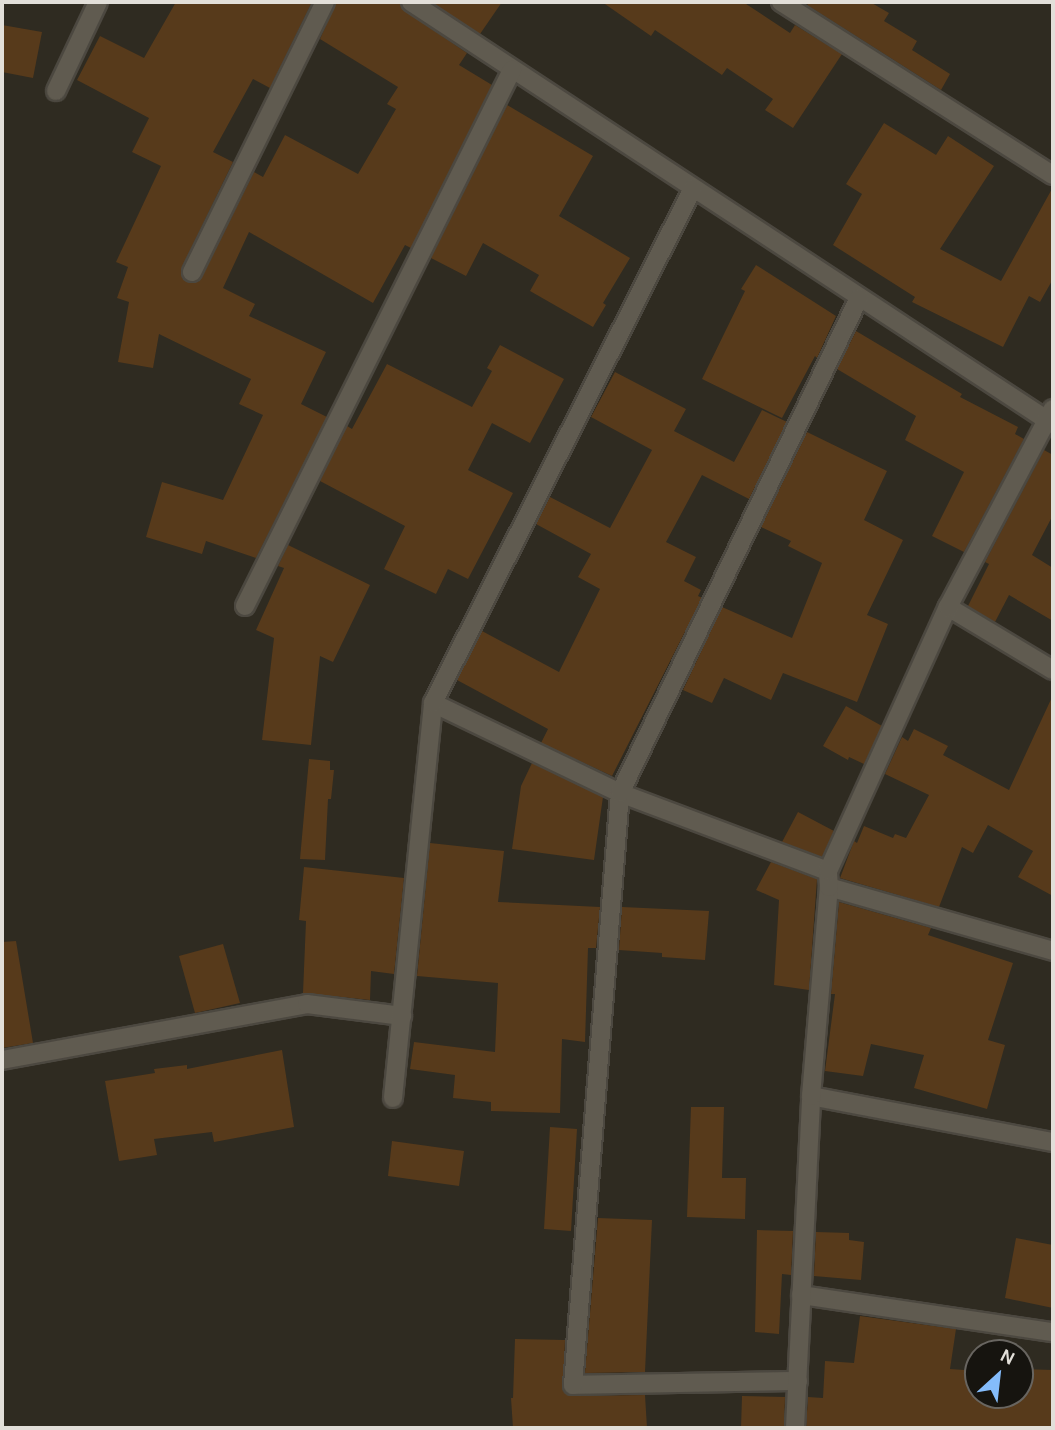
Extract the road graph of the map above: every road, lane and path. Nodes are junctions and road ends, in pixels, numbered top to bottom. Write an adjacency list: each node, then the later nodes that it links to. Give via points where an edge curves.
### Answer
1 (98, 2): 6 (street)
2 (326, 2): 9 (street)
3 (411, 2): 5 (street)
4 (786, 3): 7 (street)
5 (512, 70): 8 (street); 12 (street)
6 (56, 91)
7 (1053, 175)
8 (692, 188): 10 (street); 15 (street)
9 (192, 272)
10 (859, 298): 11 (street); 16 (street)
11 (1051, 418): 13 (street)
12 (245, 606)
13 (948, 607): 14 (street); 17 (street)
14 (1053, 670)
15 (433, 703): 16 (street); 19 (street)
16 (620, 793): 17 (street); 26 (street, via 573,1385)
17 (829, 879): 18 (street); 21 (street)
18 (1053, 951)
19 (402, 1016): 20 (street, via 307,1004); 22 (street)
20 (2, 1060)
21 (811, 1096): 23 (street); 24 (street)
22 (393, 1098)
23 (1053, 1142)
24 (802, 1295): 25 (street); 26 (street)
25 (1053, 1332)
26 (798, 1381): 27 (street)
27 (795, 1428)

